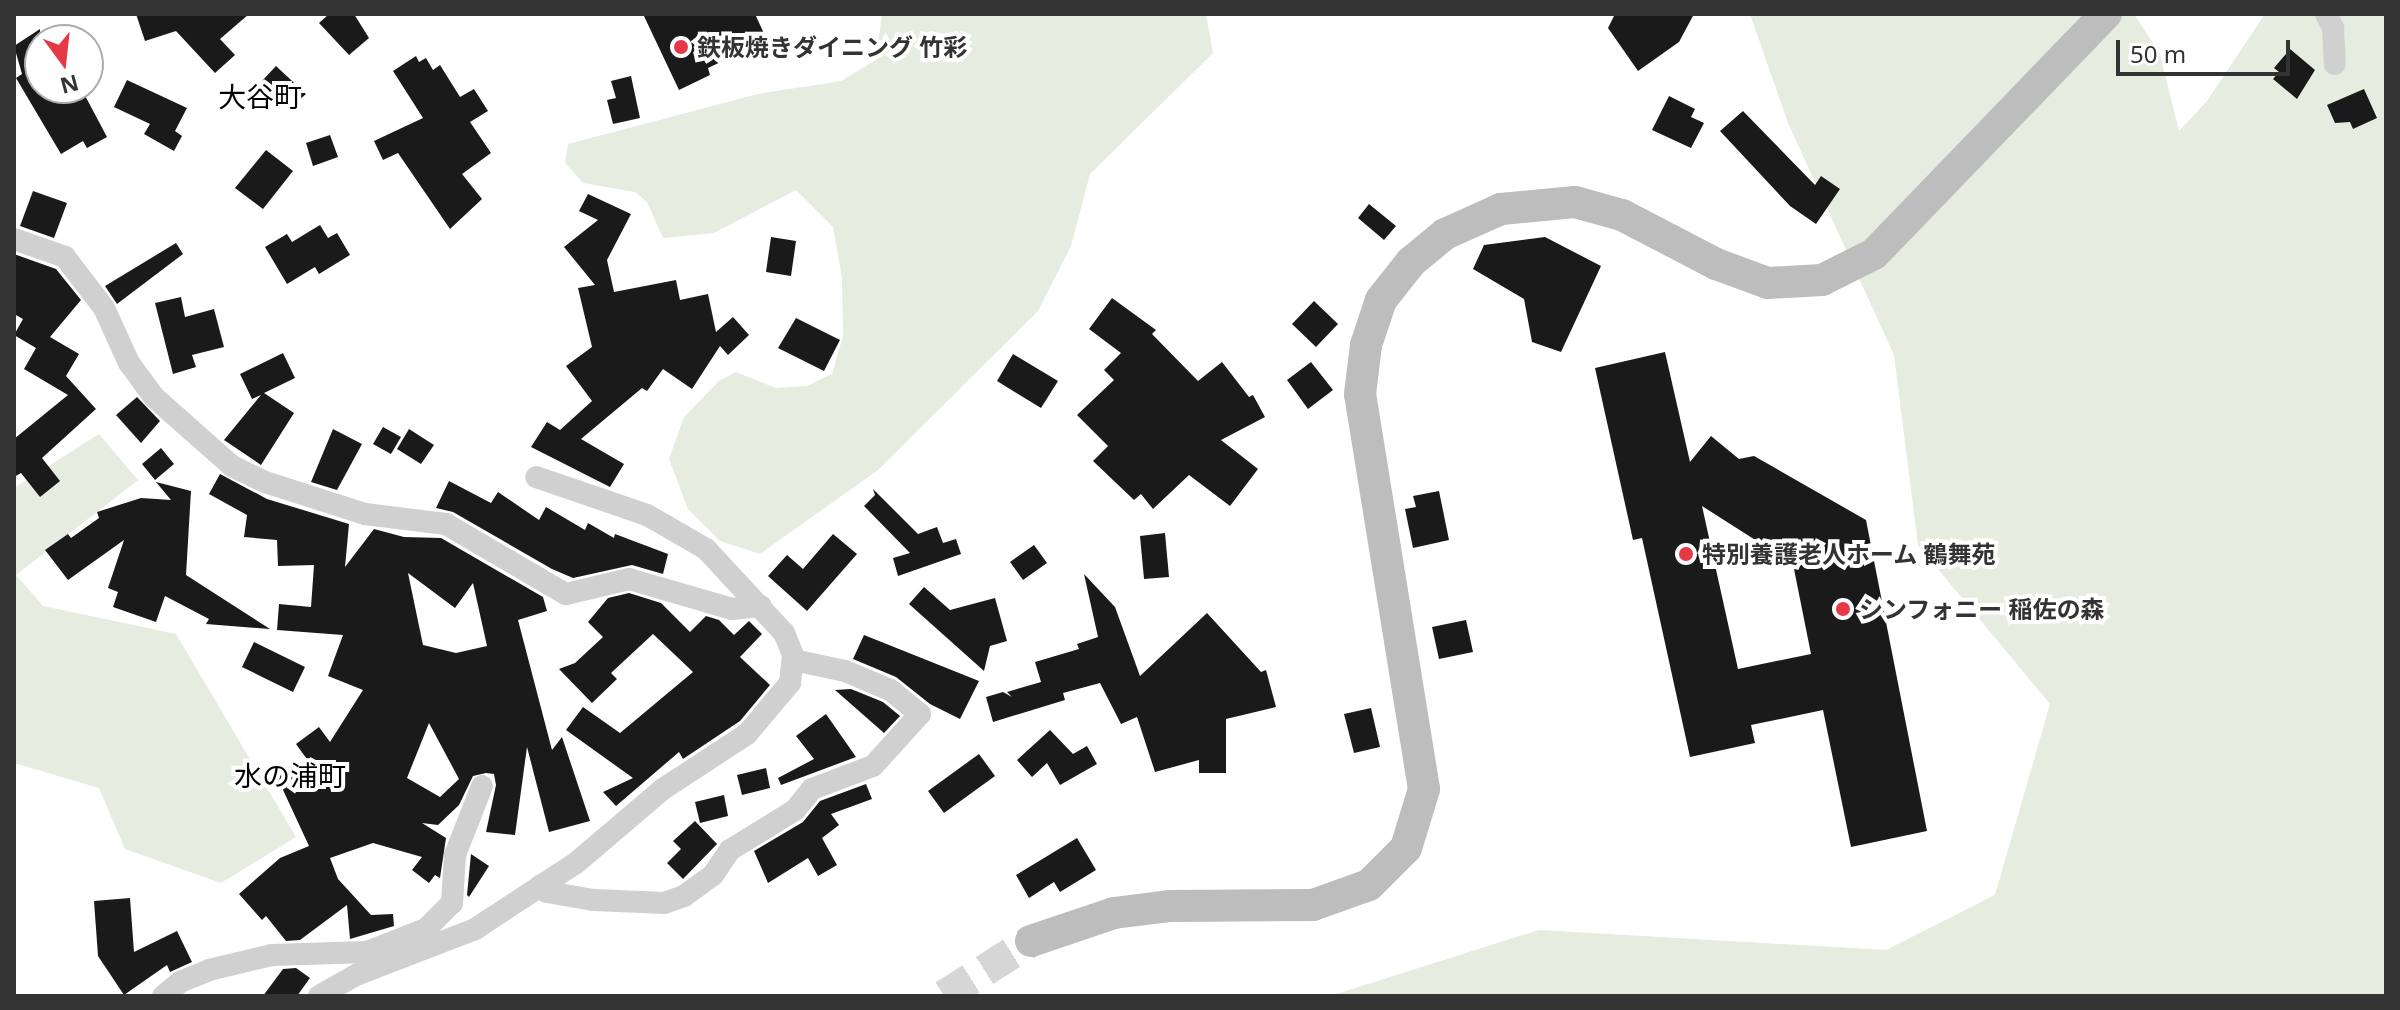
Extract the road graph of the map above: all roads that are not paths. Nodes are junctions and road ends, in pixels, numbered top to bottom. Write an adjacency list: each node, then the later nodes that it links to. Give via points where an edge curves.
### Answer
1 (2106, 14): 10 (street, via 1874,254 1822,280 1768,283 1716,264 1622,215 1575,202 1501,209 1445,234 1411,262 1381,300 1366,345 1360,394 1424,789 1406,848 1369,885 1313,905 1169,906 1114,913)
2 (2326, 14): 3 (street, via 2333,28)
3 (2335, 64)
4 (14, 239): 6 (street, via 65,257 104,308 129,363 154,397 232,466 365,514 446,524 566,594 629,579 732,609)
5 (536, 477): 6 (street, via 679,530)
6 (761, 606): 7 (street, via 784,633)
7 (793, 660): 9 (street, via 783,693 747,734 663,789 576,863); 9 (street, via 845,671 890,690 920,714 873,766 812,789 795,810 730,850 713,875 684,896 664,903 594,900 547,892)
8 (482, 786): 11 (street, via 455,855 452,903 426,929 367,952 272,955 209,970)
9 (541, 885): 12 (street, via 475,929 356,975)
10 (1031, 941)
11 (163, 996)
12 (319, 996)

